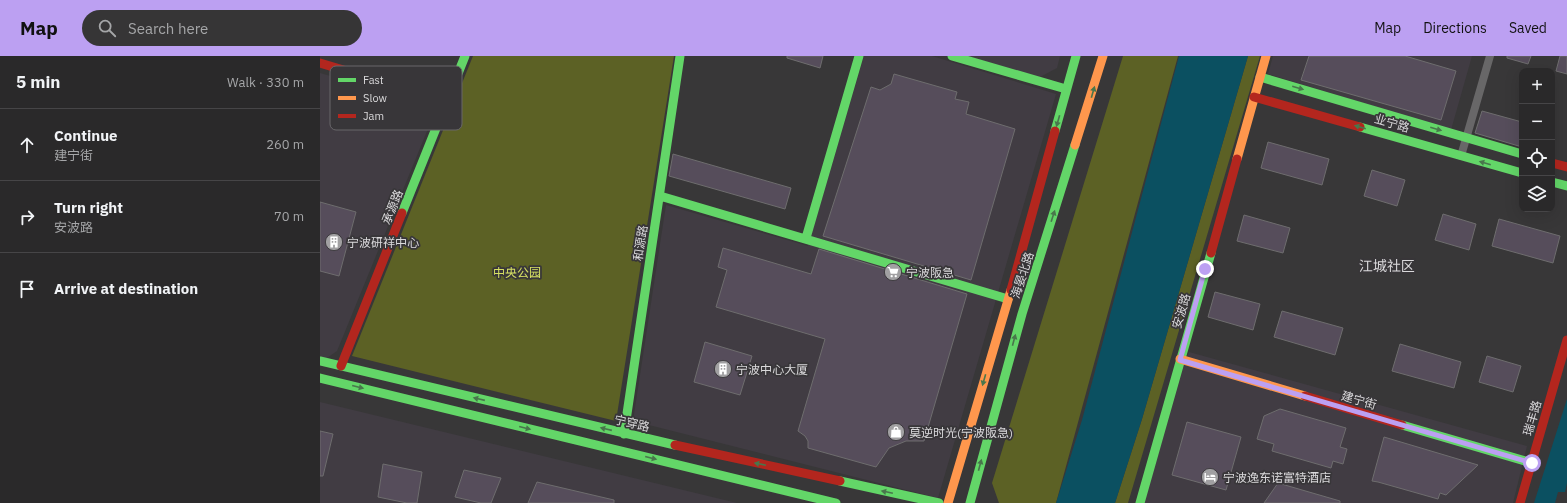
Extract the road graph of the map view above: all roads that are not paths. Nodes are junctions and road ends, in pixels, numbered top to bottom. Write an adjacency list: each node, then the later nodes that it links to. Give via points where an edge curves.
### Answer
1 (465, 56): 11 (street, 承源路)
2 (680, 56): 24 (street, 和源路)
3 (859, 56): 25 (street)
4 (952, 56): 13 (street)
5 (1076, 56): 13 (street, 海晏北路)
6 (1103, 56): 38 (street, 海晏北路, one-way to 6, via 1022,314)
7 (1266, 56): 12 (street, 安波路)
8 (1490, 56): 16 (street)
9 (320, 63): 10 (street)
10 (330, 66)
11 (461, 66)
12 (1260, 77): 14 (street, 安波路); 16 (street, 业宁路, one-way to 16)
13 (1066, 89): 26 (street, 海晏北路, one-way to 26)
14 (1254, 97): 18 (street, 业宁路, one-way to 14); 28 (street, 安波路)
15 (436, 130): 31 (street, 承源路)
16 (1466, 138): 17 (street, 业宁路); 18 (street)
17 (1519, 153)
18 (1461, 156): 21 (street, 业宁路, one-way to 18)
19 (1555, 164): 20 (street)
20 (1567, 168)
21 (1519, 172)
22 (1555, 183): 23 (street)
23 (1567, 186)
24 (660, 196): 25 (street); 33 (street, 和源路)
25 (806, 238): 26 (street)
26 (1008, 299): 37 (street, 海晏北路, one-way to 37)
27 (1567, 340): 30 (street, 瑞丰路)
28 (1180, 360): 34 (street, 建宁街); 39 (street, 安波路)
29 (320, 361): 31 (street, 宁穿路)
30 (1564, 365): 34 (street, 瑞丰路)
31 (342, 366): 33 (street, 宁穿路, one-way to 31)
32 (320, 378): 35 (street, one-way to 35)
33 (624, 434): 36 (street, 宁穿路, one-way to 33)
34 (1532, 463): 40 (street, 瑞丰路)
35 (836, 503)
36 (939, 503)
37 (948, 503)
38 (970, 503)
39 (1140, 503)
40 (1520, 503)

